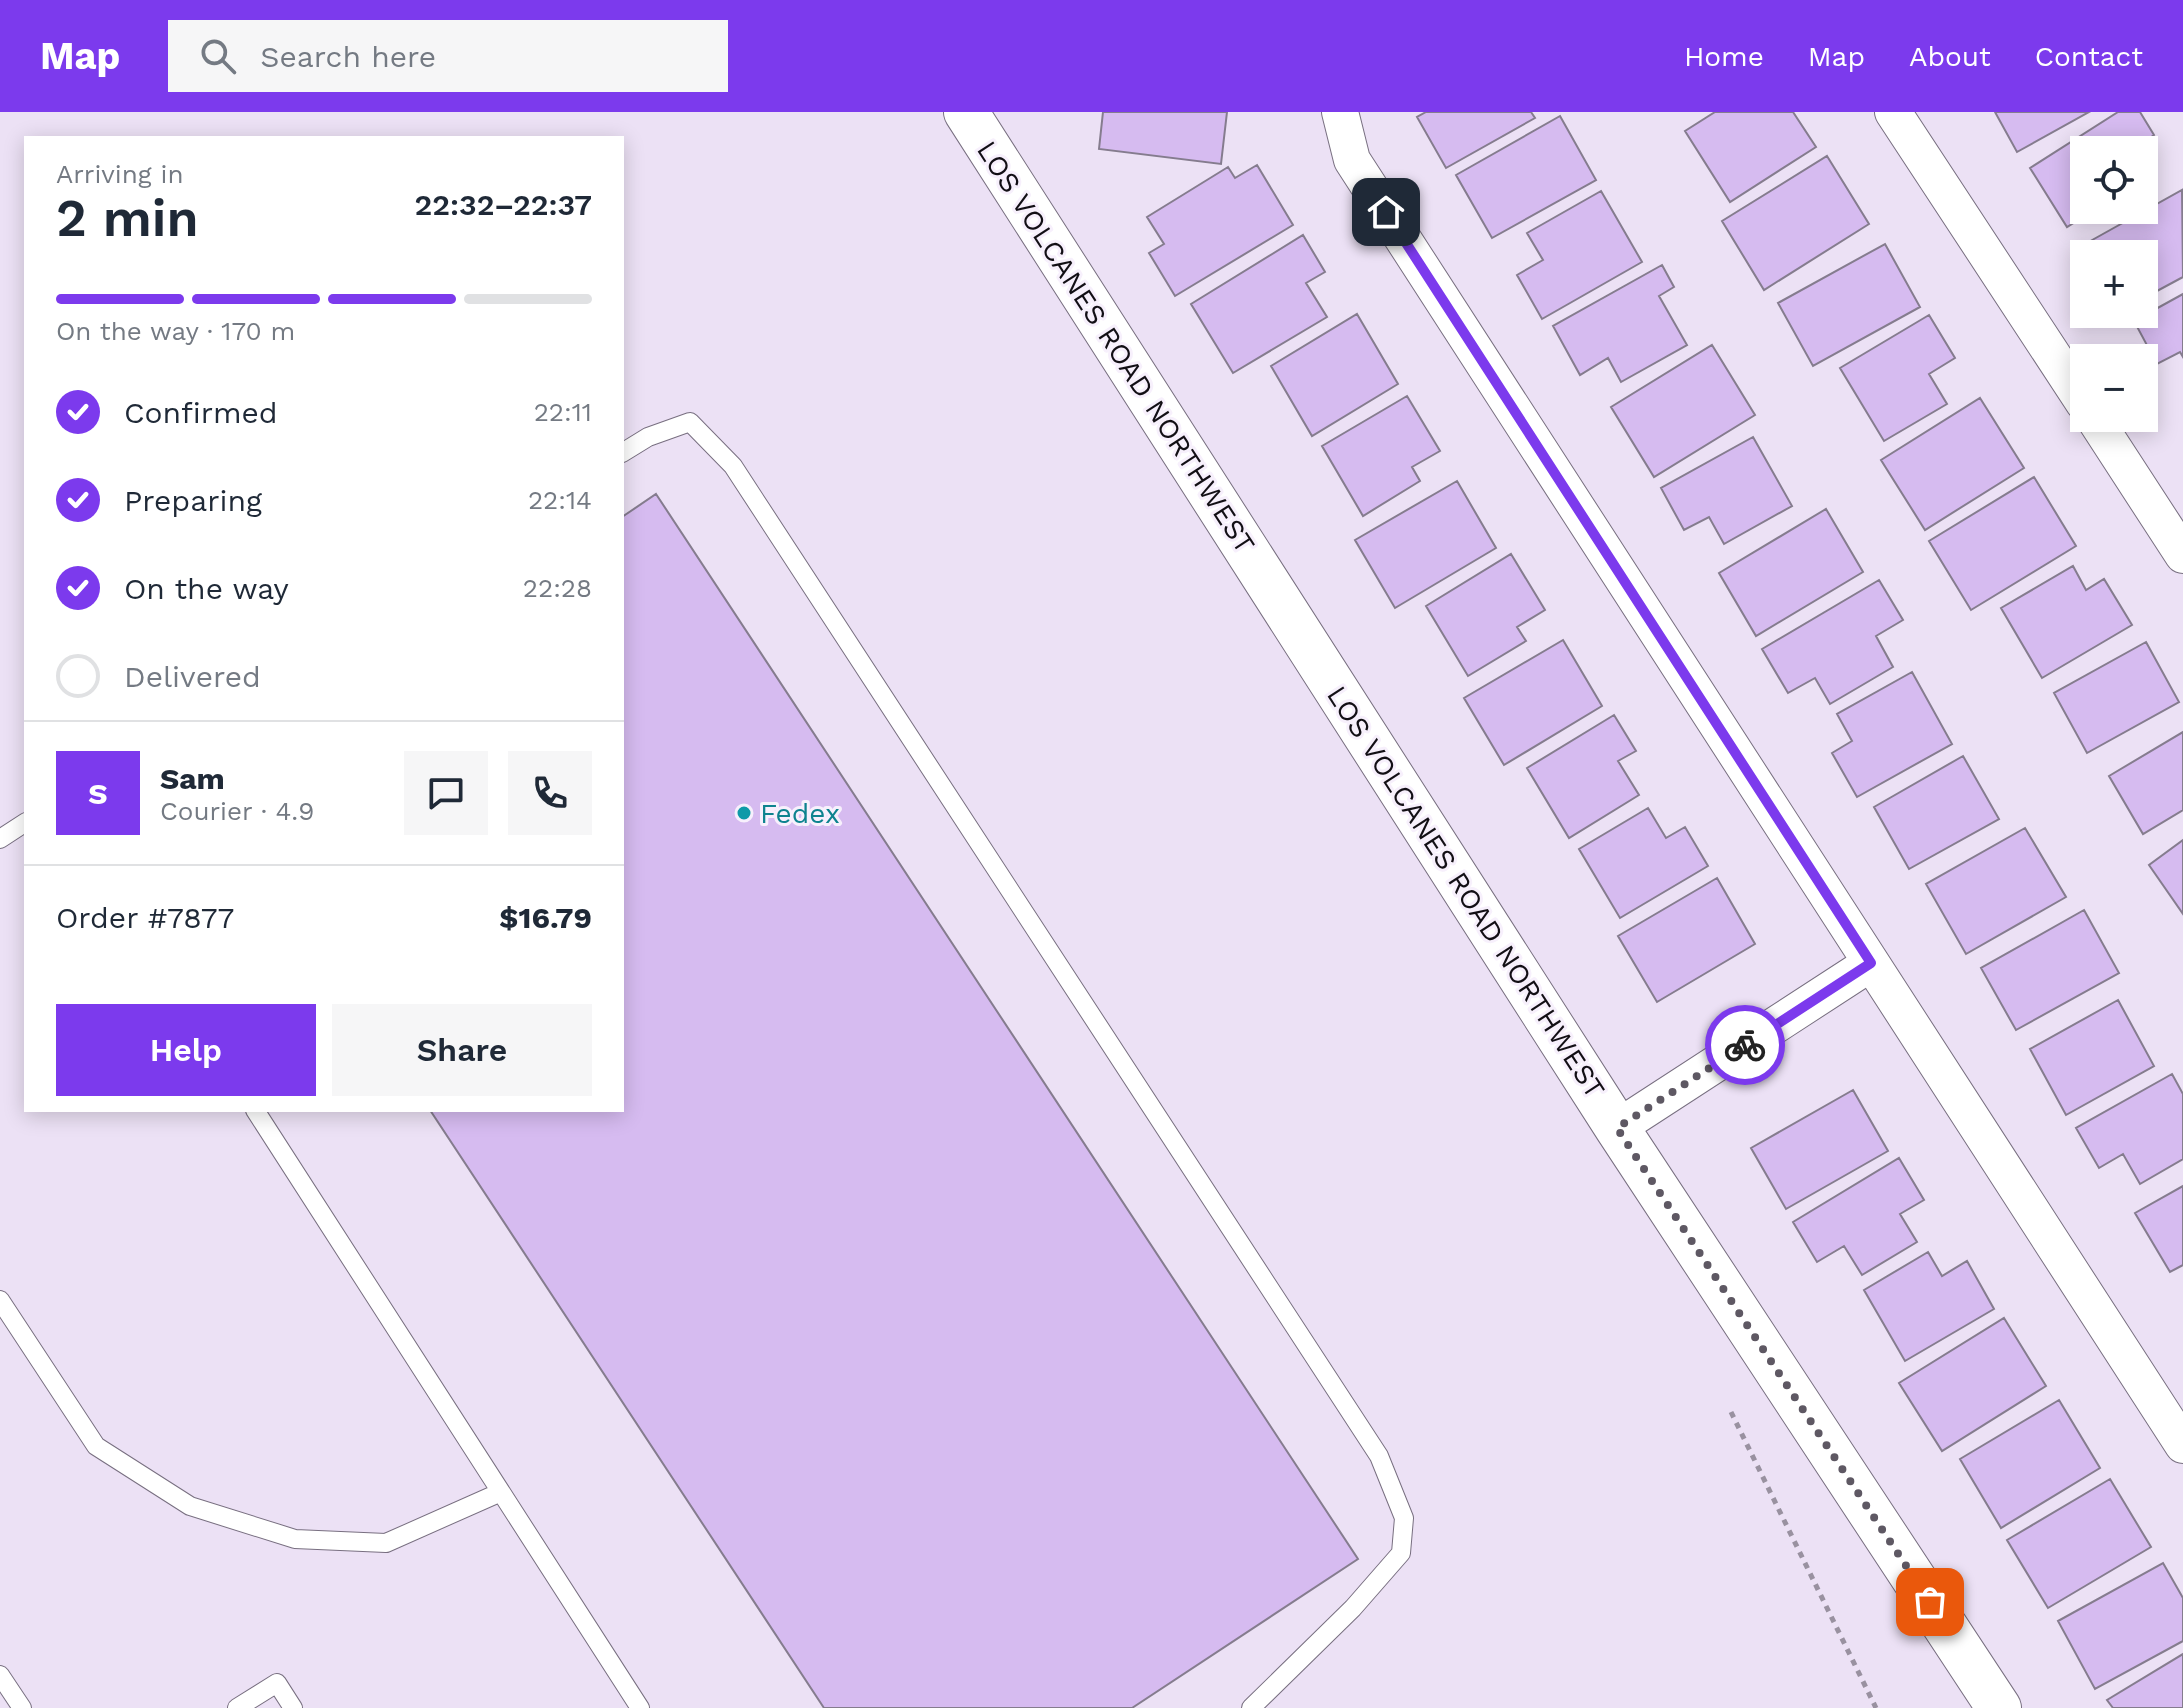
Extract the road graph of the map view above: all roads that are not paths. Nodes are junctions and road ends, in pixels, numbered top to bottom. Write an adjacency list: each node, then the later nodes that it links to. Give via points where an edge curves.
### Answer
1 (966, 112): 12 (street, LOS VOLCANES ROAD NORTHWEST)
2 (1340, 112): 10 (street, via 1352,160)
3 (1893, 112): 4 (street)
4 (2070, 382)
5 (2103, 432): 7 (street)
6 (624, 452): 21 (lane, via 690,422 733,466 1379,1456 1404,1518 1401,1553)
7 (2183, 555)
8 (24, 823): 9 (lane)
9 (0, 839)
10 (1871, 963): 12 (street); 14 (street)
11 (256, 1112): 15 (lane)
12 (1617, 1128): 22 (street, LOS VOLCANES ROAD NORTHWEST)
13 (0, 1300): 15 (lane, via 96,1446 190,1506 295,1539 386,1543)
14 (2183, 1445)
15 (501, 1492): 20 (lane)
16 (0, 1675): 17 (lane)
17 (22, 1708)
18 (237, 1708): 19 (lane, via 277,1683)
19 (293, 1708)
20 (640, 1708)
21 (1251, 1708)
22 (1999, 1708)

